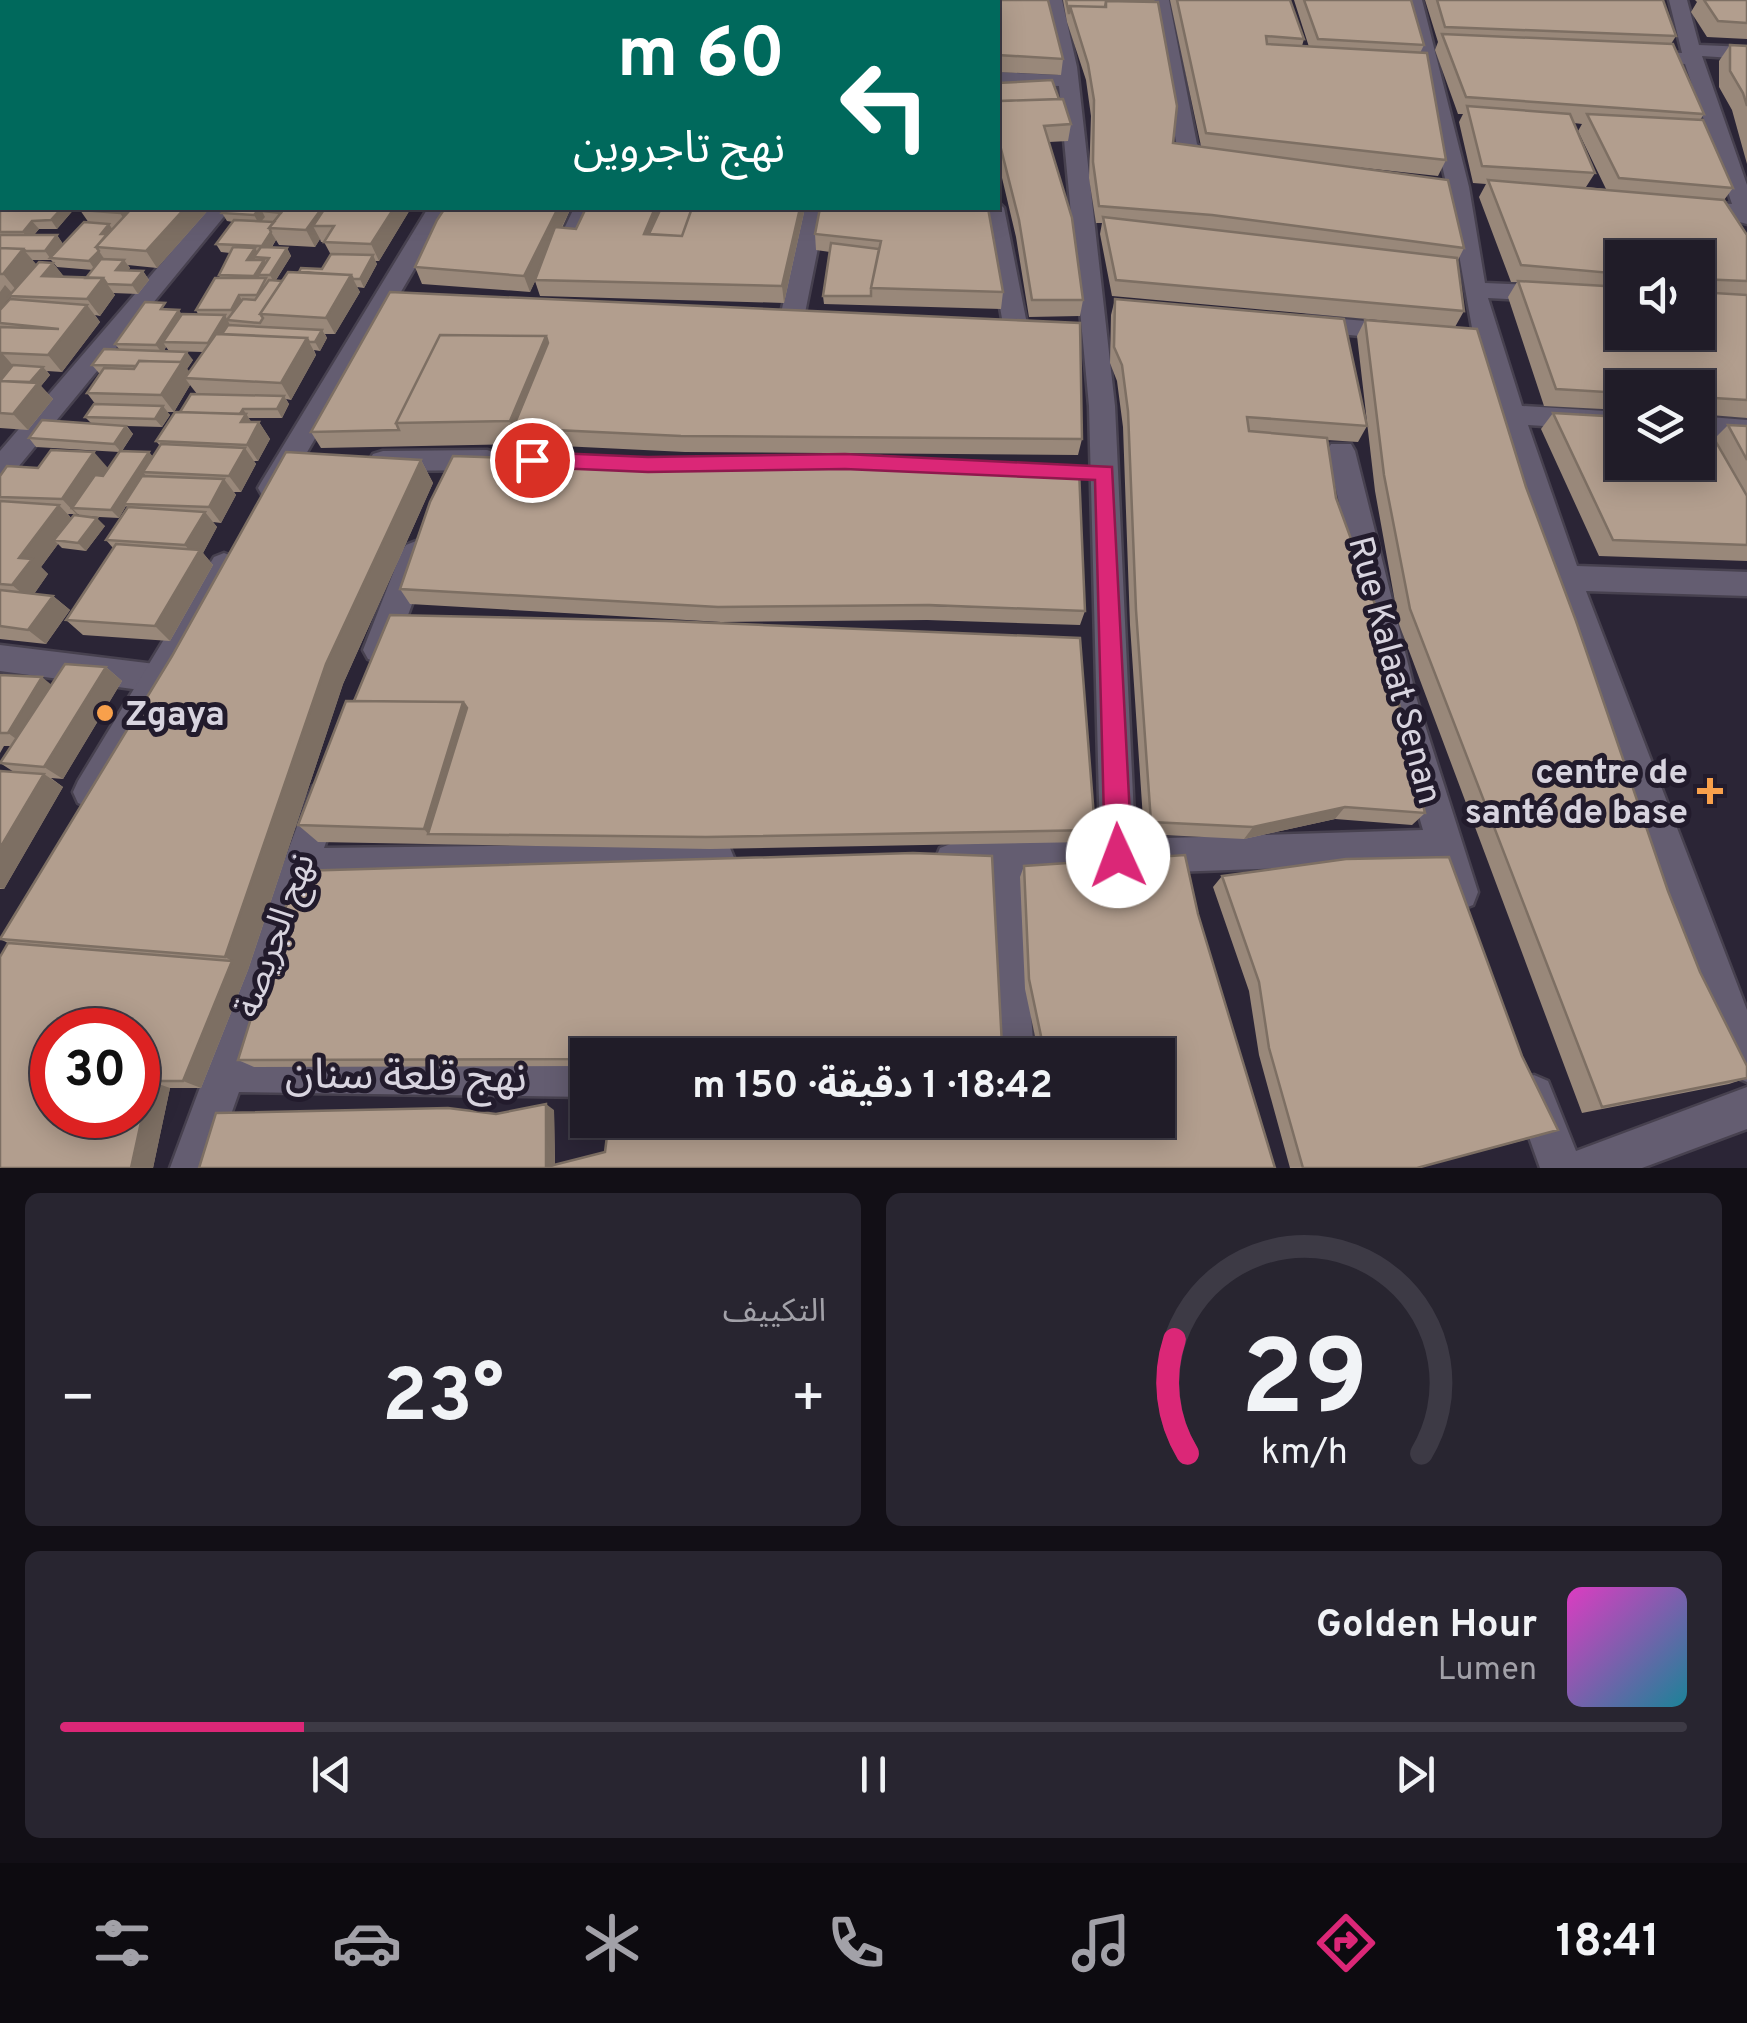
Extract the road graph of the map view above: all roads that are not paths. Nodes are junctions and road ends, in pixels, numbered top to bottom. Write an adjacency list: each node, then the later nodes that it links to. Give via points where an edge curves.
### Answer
1 (1053, 0): 9 (street)
2 (1160, 0): 12 (street, via 1186,147 1200,156)
3 (1412, 0): 21 (street, via 1452,117)
4 (1672, 5): 5 (street)
5 (1692, 54): 6 (street); 7 (street); 11 (street)
6 (1747, 54)
7 (1616, 55)
8 (1000, 78): 9 (street)
9 (1068, 81): 52 (street, via 1092,230 1100,641)
10 (1658, 130): 11 (street)
11 (1717, 133): 19 (street)
12 (1247, 161)
13 (1668, 206): 19 (street)
14 (218, 210): 37 (street)
15 (439, 210): 33 (street, via 398,299)
16 (584, 210): 20 (street)
17 (814, 210): 23 (street, via 783,317)
18 (993, 210): 25 (street)
19 (1746, 214)
20 (572, 232)
21 (1466, 278): 22 (street); 27 (street, via 1477,338)
22 (1605, 296)
23 (826, 319)
24 (1288, 322): 26 (street)
25 (1016, 325)
26 (1427, 334)
27 (1512, 414): 28 (street); 42 (street)
28 (1605, 420)
29 (1715, 427): 30 (street)
30 (1747, 430)
31 (1340, 452): 51 (street, Rue Kalaat Senan, via 1400,700)
32 (508, 459): 36 (street)
33 (288, 460): 34 (street); 39 (street)
34 (324, 461)
35 (360, 461): 36 (street)
36 (450, 461): 38 (street)
37 (0, 470)
38 (437, 496)
39 (258, 511)
40 (424, 530): 44 (street)
41 (237, 544): 47 (street)
42 (1566, 578): 43 (street); 60 (street)
43 (1747, 584)
44 (392, 617): 45 (street); 48 (street)
45 (432, 618)
46 (0, 658): 47 (street)
47 (155, 678): 50 (street)
48 (366, 688)
49 (339, 759): 56 (street, نهج الجريصة)
50 (80, 810)
51 (1444, 846): 52 (street); 57 (street, Rue Kalaat Senan)
52 (1118, 856): 55 (street)
53 (749, 860): 56 (street)
54 (926, 860): 55 (street)
55 (1023, 860): 58 (street, via 1004,888)
56 (300, 866): 61 (street, نهج الجريصة)
57 (1470, 918)
58 (1013, 1038)
59 (1522, 1061): 65 (street)
60 (1747, 1062)
61 (224, 1072): 62 (street, نهج قلعة سنان); 64 (street, نهج الجريصة)
62 (570, 1077)
63 (1747, 1108): 66 (street)
64 (191, 1168)
65 (1561, 1168)
66 (1585, 1168)

